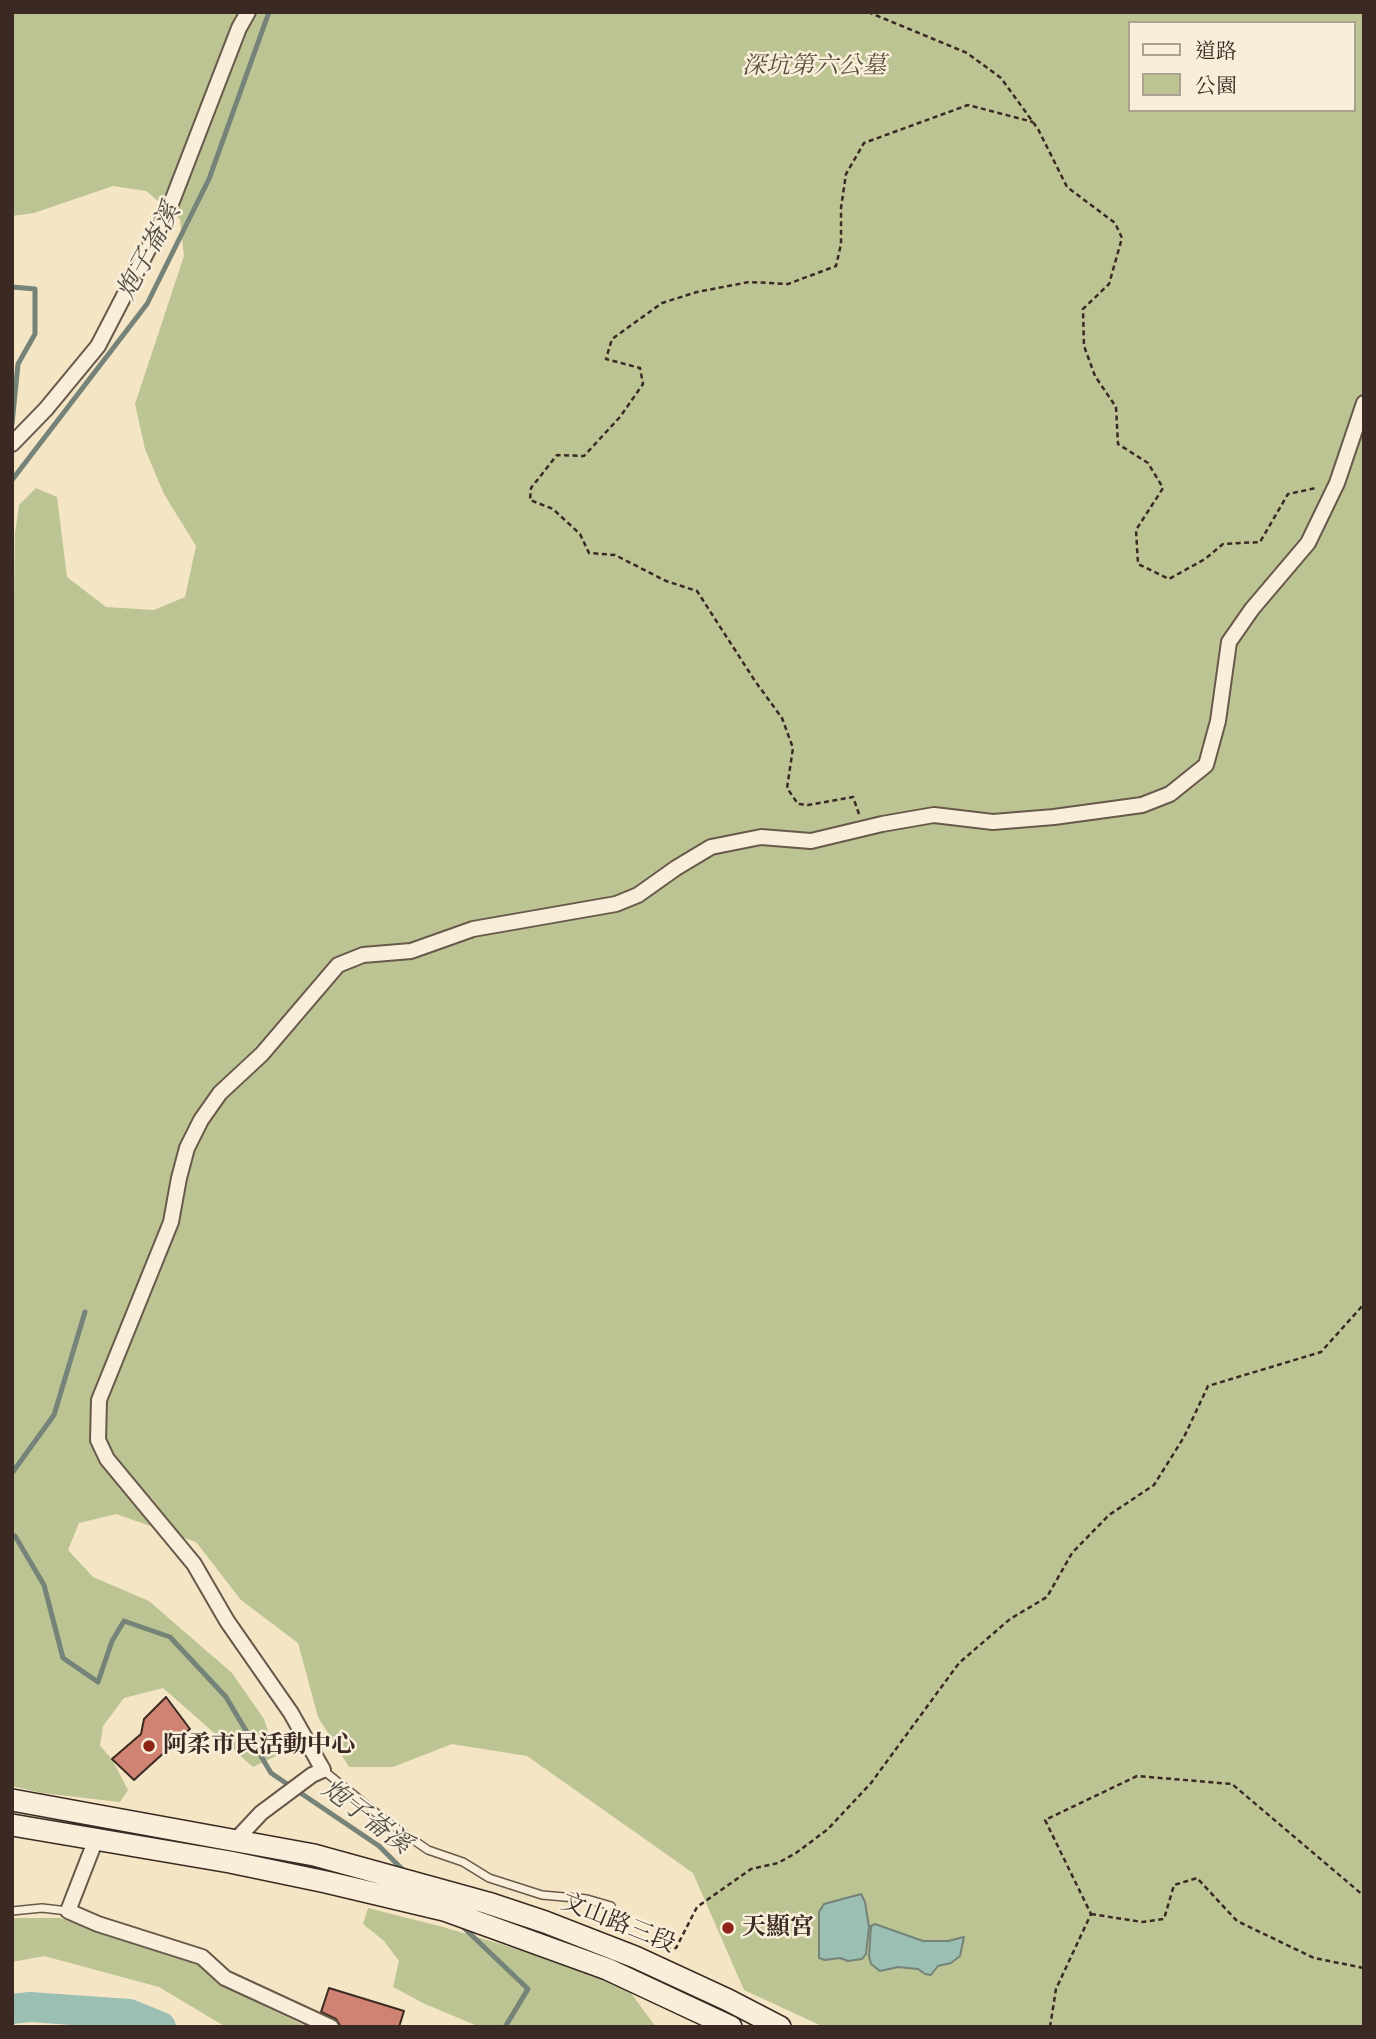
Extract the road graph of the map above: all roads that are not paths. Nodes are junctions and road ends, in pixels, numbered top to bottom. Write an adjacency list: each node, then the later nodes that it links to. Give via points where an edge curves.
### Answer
1 (248, 12): 3 (street, via 169,209 98,346)
2 (1364, 403): 4 (street, via 1337,483 1308,543 1229,642 1218,721 1206,765 1170,794 1142,805 1054,817 992,822 934,815 811,841 761,836 711,847 638,895 615,904 473,929 411,951 363,956 338,965 262,1054 220,1093 187,1148 171,1223 99,1401 97,1440 107,1460 194,1564 291,1713)
3 (12, 444)
4 (318, 1772): 8 (street, via 261,1813); 9 (lane, via 428,1850 463,1862 489,1878 542,1895)
5 (12, 1800): 8 (main road)
6 (12, 1825): 7 (main road)
7 (96, 1839): 8 (main road); 10 (street)
8 (231, 1852): 12 (main road, 文山路三段, via 314,1856 488,1903 635,1957); 14 (main road, 文山路三段, via 326,1882 444,1910 607,1969)
9 (611, 1906)
10 (68, 1910): 11 (lane); 13 (street, via 202,1957 225,1978)
11 (12, 1911)
12 (753, 2020): 15 (main road, 文山路三段)
13 (331, 2027)
14 (731, 2027)
15 (780, 2027)

